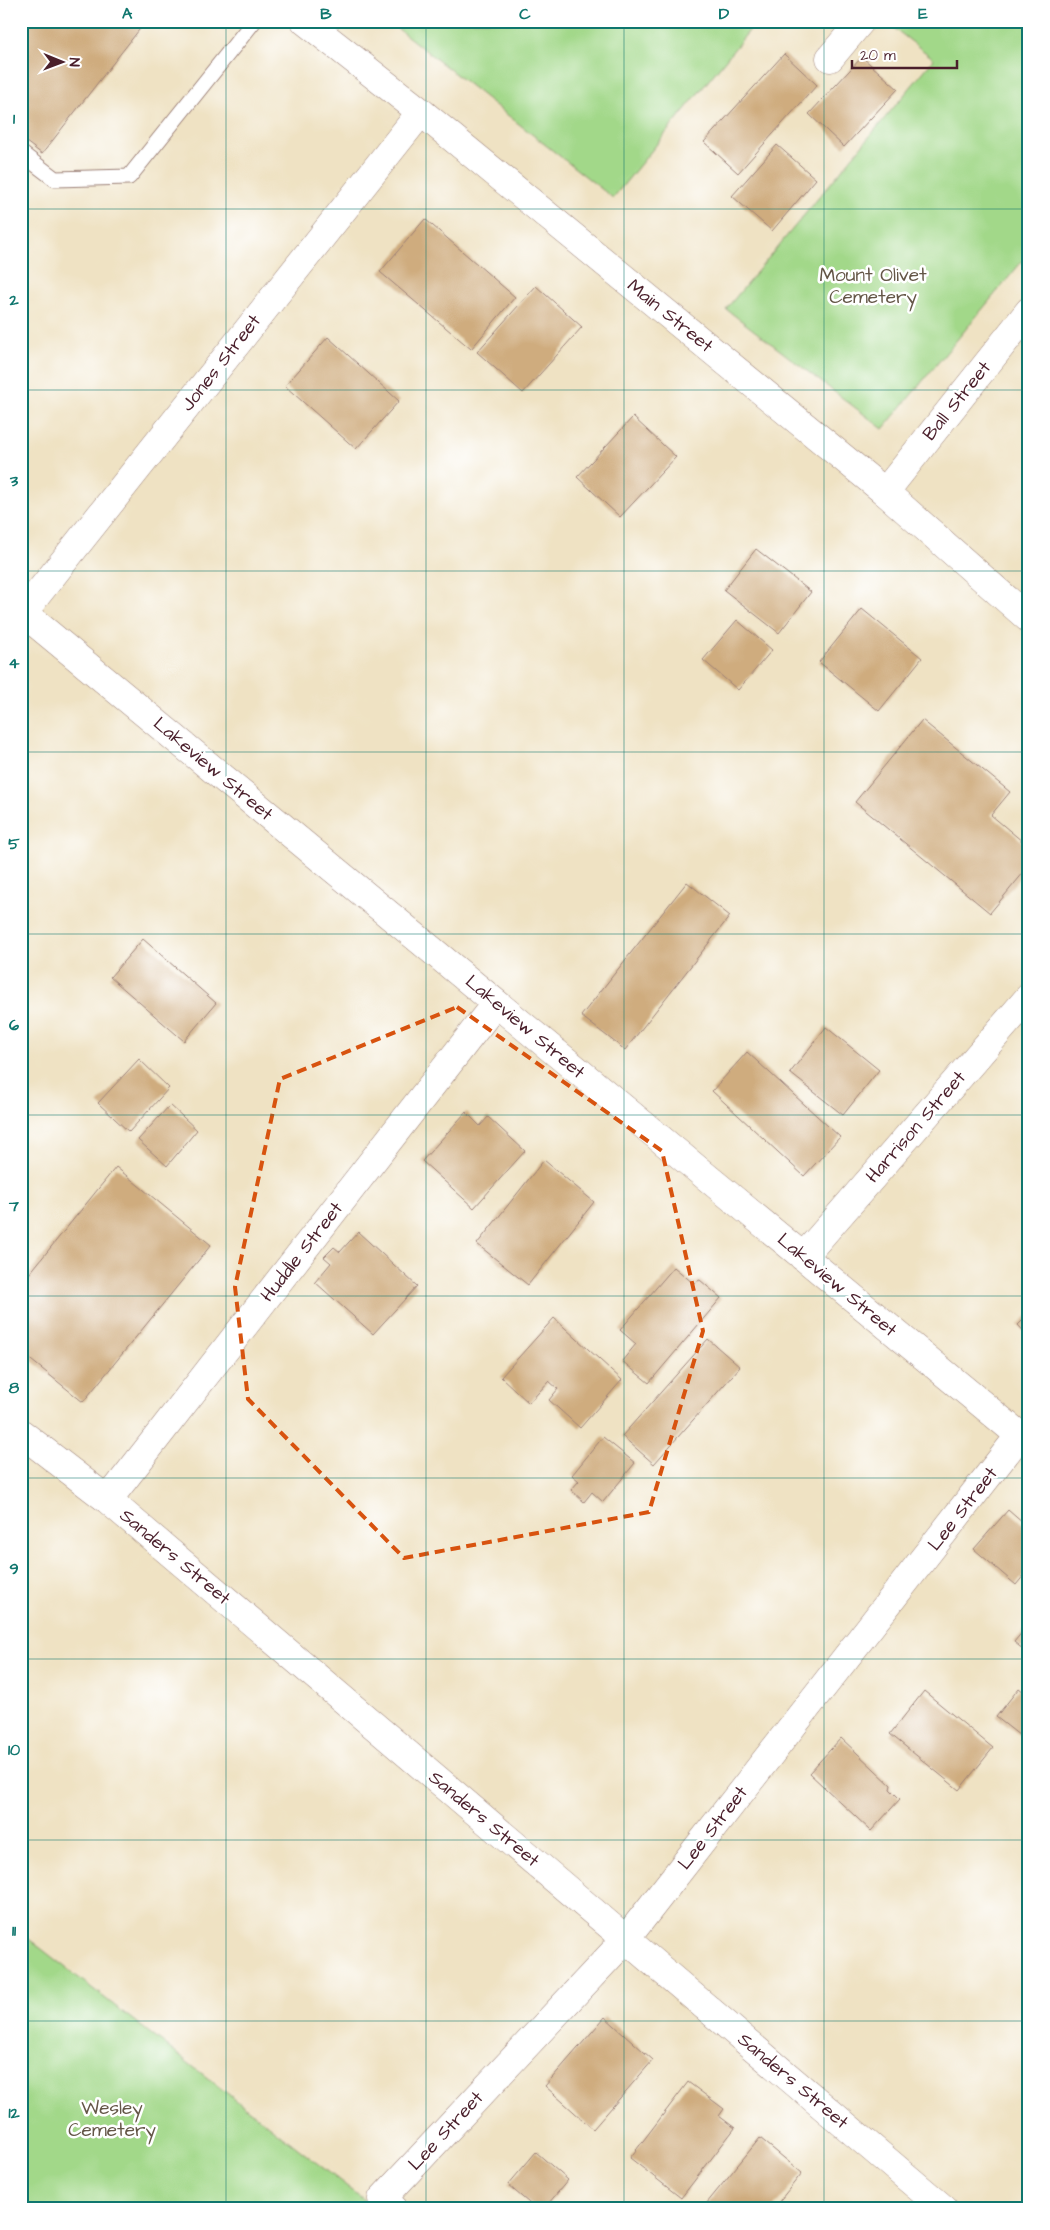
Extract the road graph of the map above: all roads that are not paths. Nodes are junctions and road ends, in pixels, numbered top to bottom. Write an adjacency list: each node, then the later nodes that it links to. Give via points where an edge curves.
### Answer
1 (254, 21): 6 (lane, via 129,177 55,179)
2 (305, 21): 5 (street, Main Street)
3 (861, 21): 4 (street)
4 (830, 58)
5 (421, 112): 8 (street, Main Street); 9 (street, Jones Street)
6 (21, 153)
7 (1029, 311): 8 (street, Ball Street)
8 (885, 492): 10 (street, Main Street)
9 (22, 613): 12 (street, Lakeview Street)
10 (1029, 619)
11 (1029, 997): 13 (street, Harrison Street)
12 (496, 1004): 13 (street, Lakeview Street); 16 (street, Huddle Street)
13 (804, 1257): 15 (street, Lakeview Street)
14 (21, 1433): 16 (street, Sanders Street)
15 (1024, 1439): 17 (street, Lee Street)
16 (108, 1500): 17 (street, Sanders Street)
17 (626, 1939): 18 (street, Lee Street); 19 (street, Sanders Street)
18 (388, 2204)
19 (944, 2209)

